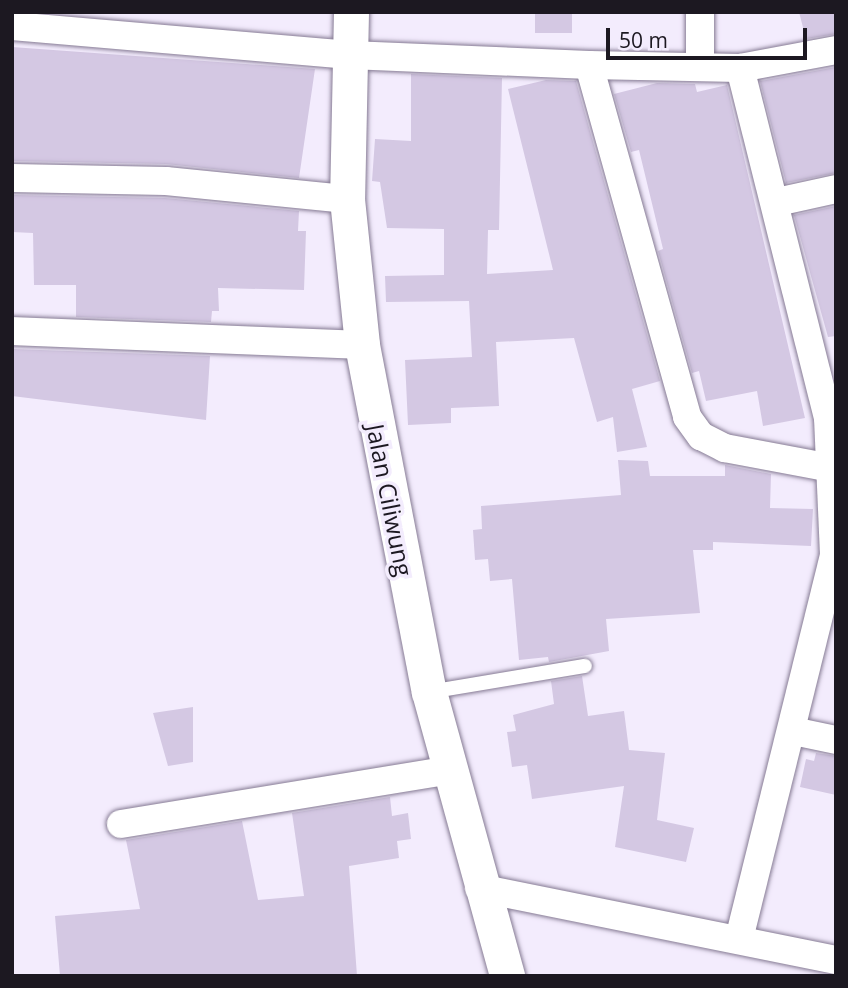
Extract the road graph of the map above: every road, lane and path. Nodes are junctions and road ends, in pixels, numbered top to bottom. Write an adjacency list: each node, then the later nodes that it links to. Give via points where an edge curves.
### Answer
1 (351, 12): 5 (street, Jalan Ciliwung)
2 (700, 12): 6 (street)
3 (12, 26): 5 (street)
4 (836, 50): 8 (street)
5 (350, 55): 7 (street); 11 (street, Jalan Ciliwung)
6 (701, 62): 7 (street); 8 (street)
7 (589, 65): 16 (street, via 687,417 701,436 725,448)
8 (740, 68): 12 (street)
9 (12, 178): 11 (street, via 153,180)
10 (836, 189): 12 (street)
11 (346, 199): 15 (street, Jalan Ciliwung)
12 (777, 202): 14 (street)
13 (12, 331): 15 (street)
14 (824, 337): 16 (street)
15 (362, 345): 19 (street, Jalan Ciliwung)
16 (835, 469): 17 (street)
17 (835, 555): 20 (street)
18 (585, 666): 19 (lane)
19 (429, 692): 22 (street, Jalan Ciliwung)
20 (793, 731): 21 (street); 25 (street)
21 (836, 740)
22 (449, 770): 23 (street); 24 (street, Jalan Ciliwung)
23 (121, 824)
24 (479, 888): 25 (street); 27 (street, Jalan Ciliwung)
25 (739, 939): 26 (street)
26 (836, 960)
27 (507, 976)

